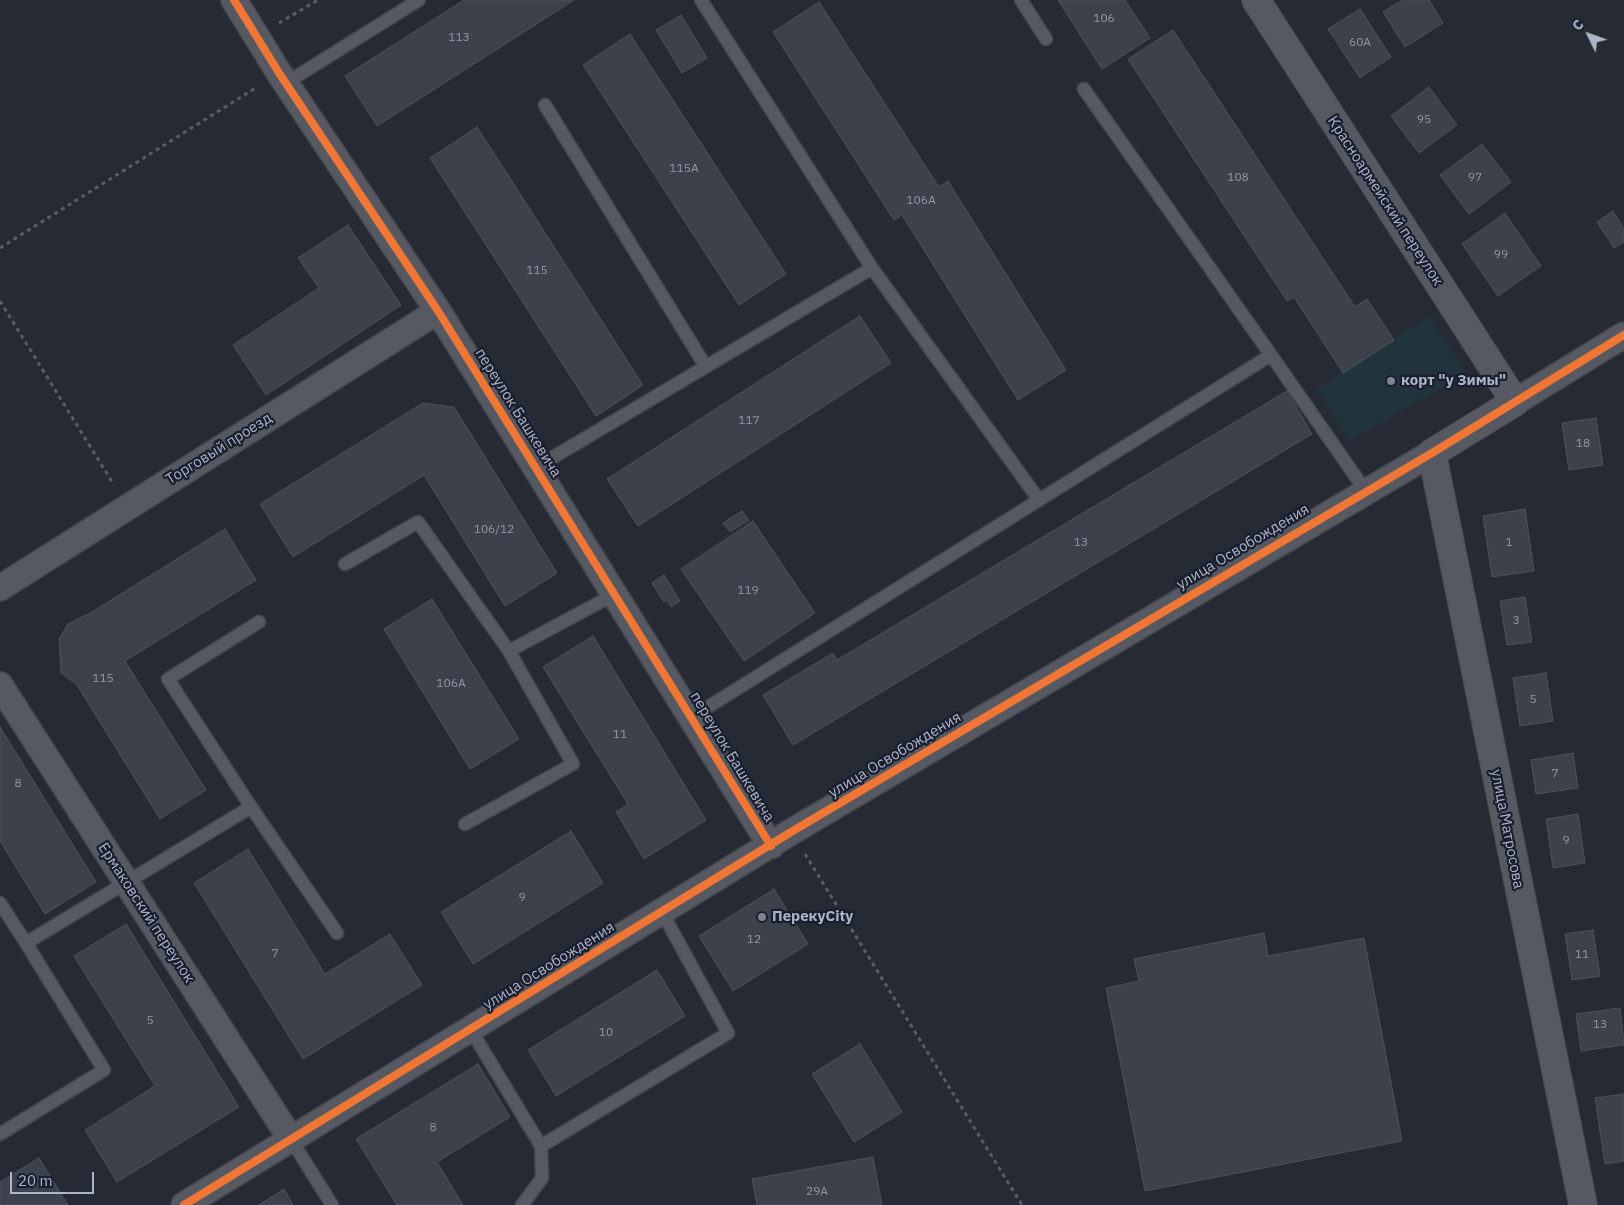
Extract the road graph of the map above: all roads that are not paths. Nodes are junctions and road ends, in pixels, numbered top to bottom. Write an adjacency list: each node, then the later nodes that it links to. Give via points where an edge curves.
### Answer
1 (234, 0): 7 (street, переулок Башкевича)
2 (419, 0): 7 (lane)
3 (702, 0): 10 (lane)
4 (1022, 0): 6 (lane)
5 (1265, 3): 15 (street, Красноармейский переулок)
6 (1046, 39)
7 (282, 78): 11 (street, переулок Башкевича)
8 (1084, 89): 13 (lane)
9 (546, 105): 14 (lane)
10 (872, 268): 14 (lane); 19 (lane)
11 (438, 311): 17 (street, переулок Башкевича); 21 (street, Торговый проезд)
12 (1624, 335): 15 (street, улица Освобождения)
13 (1271, 355): 18 (lane); 19 (lane)
14 (706, 367): 17 (lane)
15 (1516, 402): 16 (street, улица Освобождения)
16 (1432, 453): 18 (street, улица Освобождения); 42 (street, улица Матросова)
17 (535, 468): 22 (street, переулок Башкевича)
18 (1365, 490): 29 (street, улица Освобождения)
19 (1039, 500): 26 (lane)
20 (345, 564): 24 (lane, via 418,522)
21 (0, 588)
22 (615, 594): 24 (lane); 26 (street, переулок Башкевича)
23 (259, 622): 27 (lane, via 168,678)
24 (509, 651): 28 (lane, via 573,764)
25 (0, 685): 30 (street, Ермаковский переулок)
26 (692, 717): 29 (street, переулок Башкевича)
27 (251, 807): 30 (lane); 33 (lane)
28 (466, 824)
29 (770, 846): 32 (street, улица Освобождения)
30 (126, 882): 34 (lane); 37 (street, Ермаковский переулок)
31 (0, 903): 34 (lane)
32 (662, 912): 35 (street, улица Освобождения); 38 (lane, via 728,1033)
33 (337, 933)
34 (26, 943): 36 (lane, via 104,1070)
35 (471, 1030): 37 (street, улица Освобождения); 38 (lane)
36 (0, 1134)
37 (292, 1140): 39 (street, улица Освобождения); 40 (lane)
38 (541, 1146): 41 (lane, via 542,1178)
39 (184, 1205)
40 (332, 1205)
41 (522, 1205)
42 (1583, 1205)

